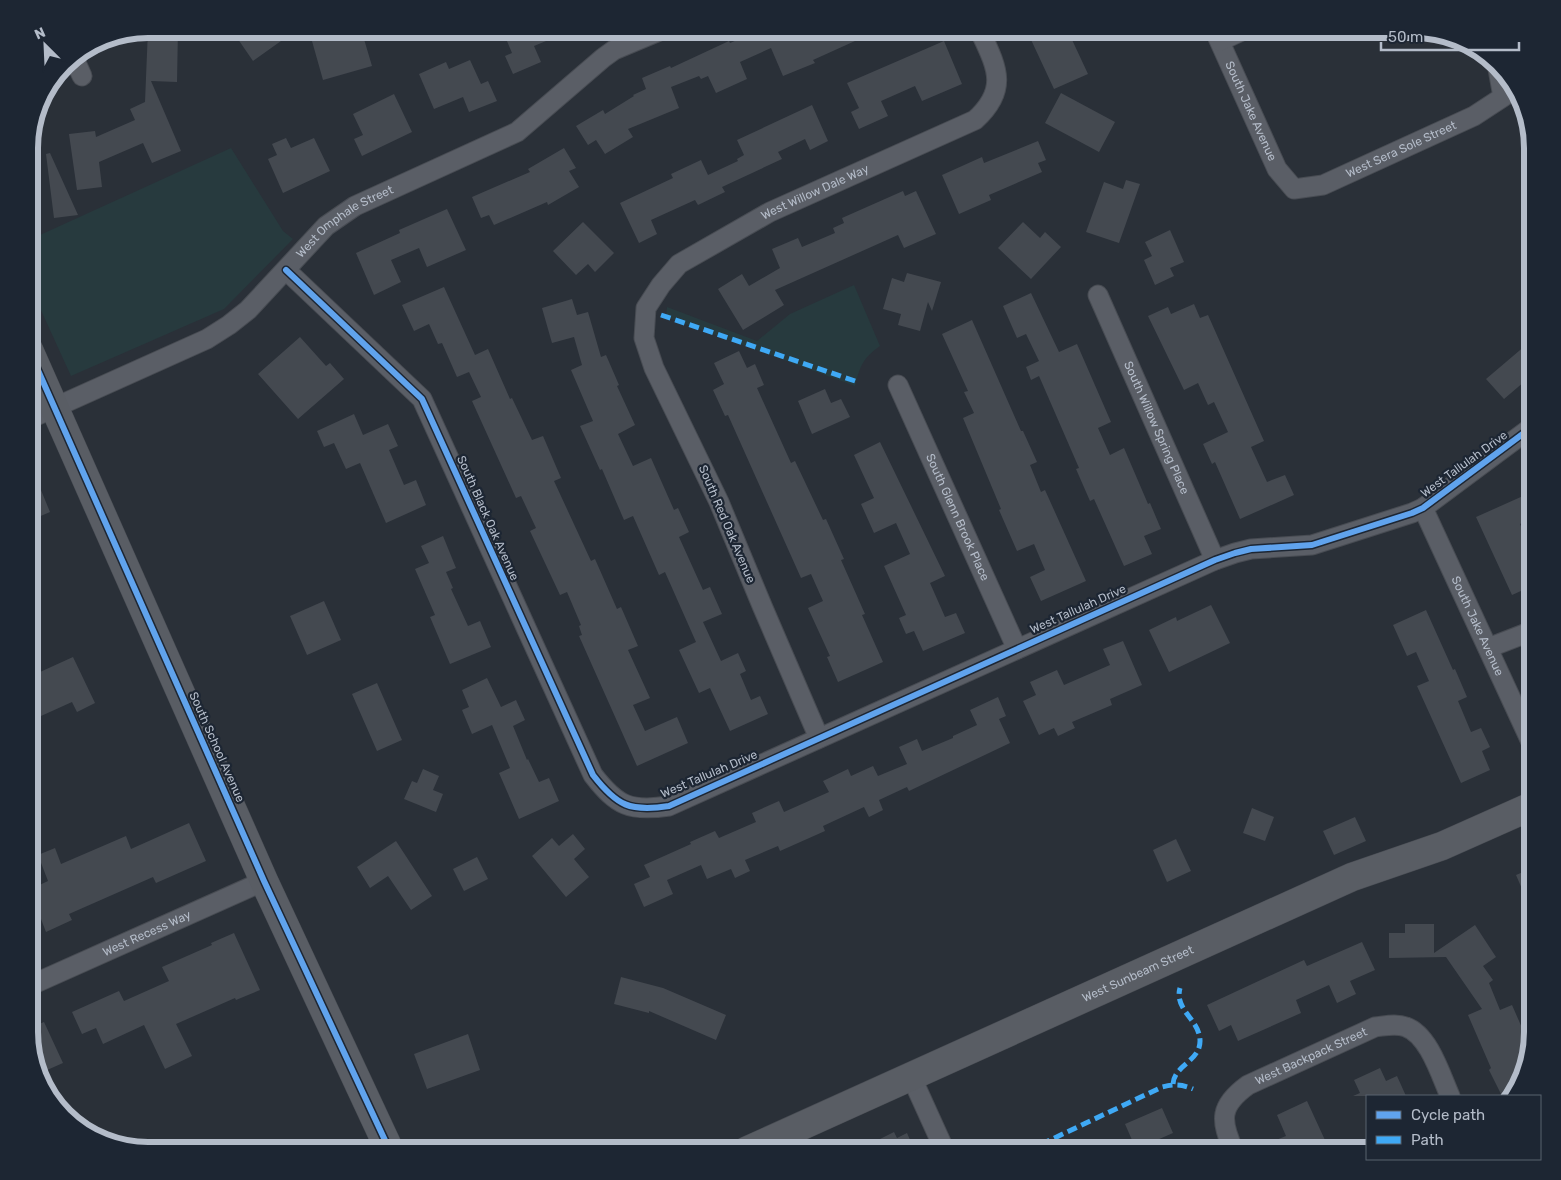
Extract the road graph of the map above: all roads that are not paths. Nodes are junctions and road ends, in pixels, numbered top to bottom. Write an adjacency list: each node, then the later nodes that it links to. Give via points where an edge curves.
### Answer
1 (622, 37): 8 (street, West Omphale Street, via 603,58 517,132 339,215)
2 (983, 37): 10 (street, West Willow Dale Way, via 994,61 996,93 988,109 975,120 770,212 679,264)
3 (1218, 37): 7 (street, South Jake Avenue, via 1277,169)
4 (77, 64): 5 (street)
5 (82, 76)
6 (1500, 80): 7 (street, West Sera Sole Street, via 1503,97 1474,116 1323,185)
7 (1294, 189)
8 (286, 270): 13 (street, West Omphale Street, via 229,326 207,339); 23 (street, South Black Oak Avenue, via 422,399 593,775 607,793)
9 (1098, 295): 17 (street, South Willow Spring Place)
10 (646, 308): 22 (street, South Red Oak Avenue, via 644,338 654,368 719,502)
11 (38, 370): 13 (street, South School Avenue)
12 (898, 385): 20 (street, South Glenn Brook Place)
13 (55, 407): 14 (street, West Omphale Street); 25 (street, South School Avenue)
14 (38, 415)
15 (1524, 433): 16 (street, West Tallulah Drive)
16 (1423, 508): 17 (street, West Tallulah Drive, via 1312,545 1251,549); 19 (street, South Jake Avenue)
17 (1216, 560): 20 (street, West Tallulah Drive)
18 (1524, 634): 19 (street)
19 (1488, 648): 21 (street, South Jake Avenue)
20 (1017, 649): 22 (street, West Tallulah Drive)
21 (1524, 727)
22 (819, 738): 23 (street, West Tallulah Drive, via 669,806 648,809)
23 (626, 806)
24 (1524, 810): 27 (street, West Sunbeam Street, via 1442,846 1352,877)
25 (264, 881): 26 (street, West Recess Way); 29 (street, South School Avenue)
26 (38, 982)
27 (911, 1076): 30 (street, West Sunbeam Street); 31 (street)
28 (1450, 1095): 32 (street, West Backpack Street, via 1427,1045 1419,1035 1407,1027 1375,1028 1248,1085 1234,1095 1225,1108 1225,1123)
29 (386, 1142)
30 (766, 1142)
31 (941, 1142)
32 (1231, 1142)

